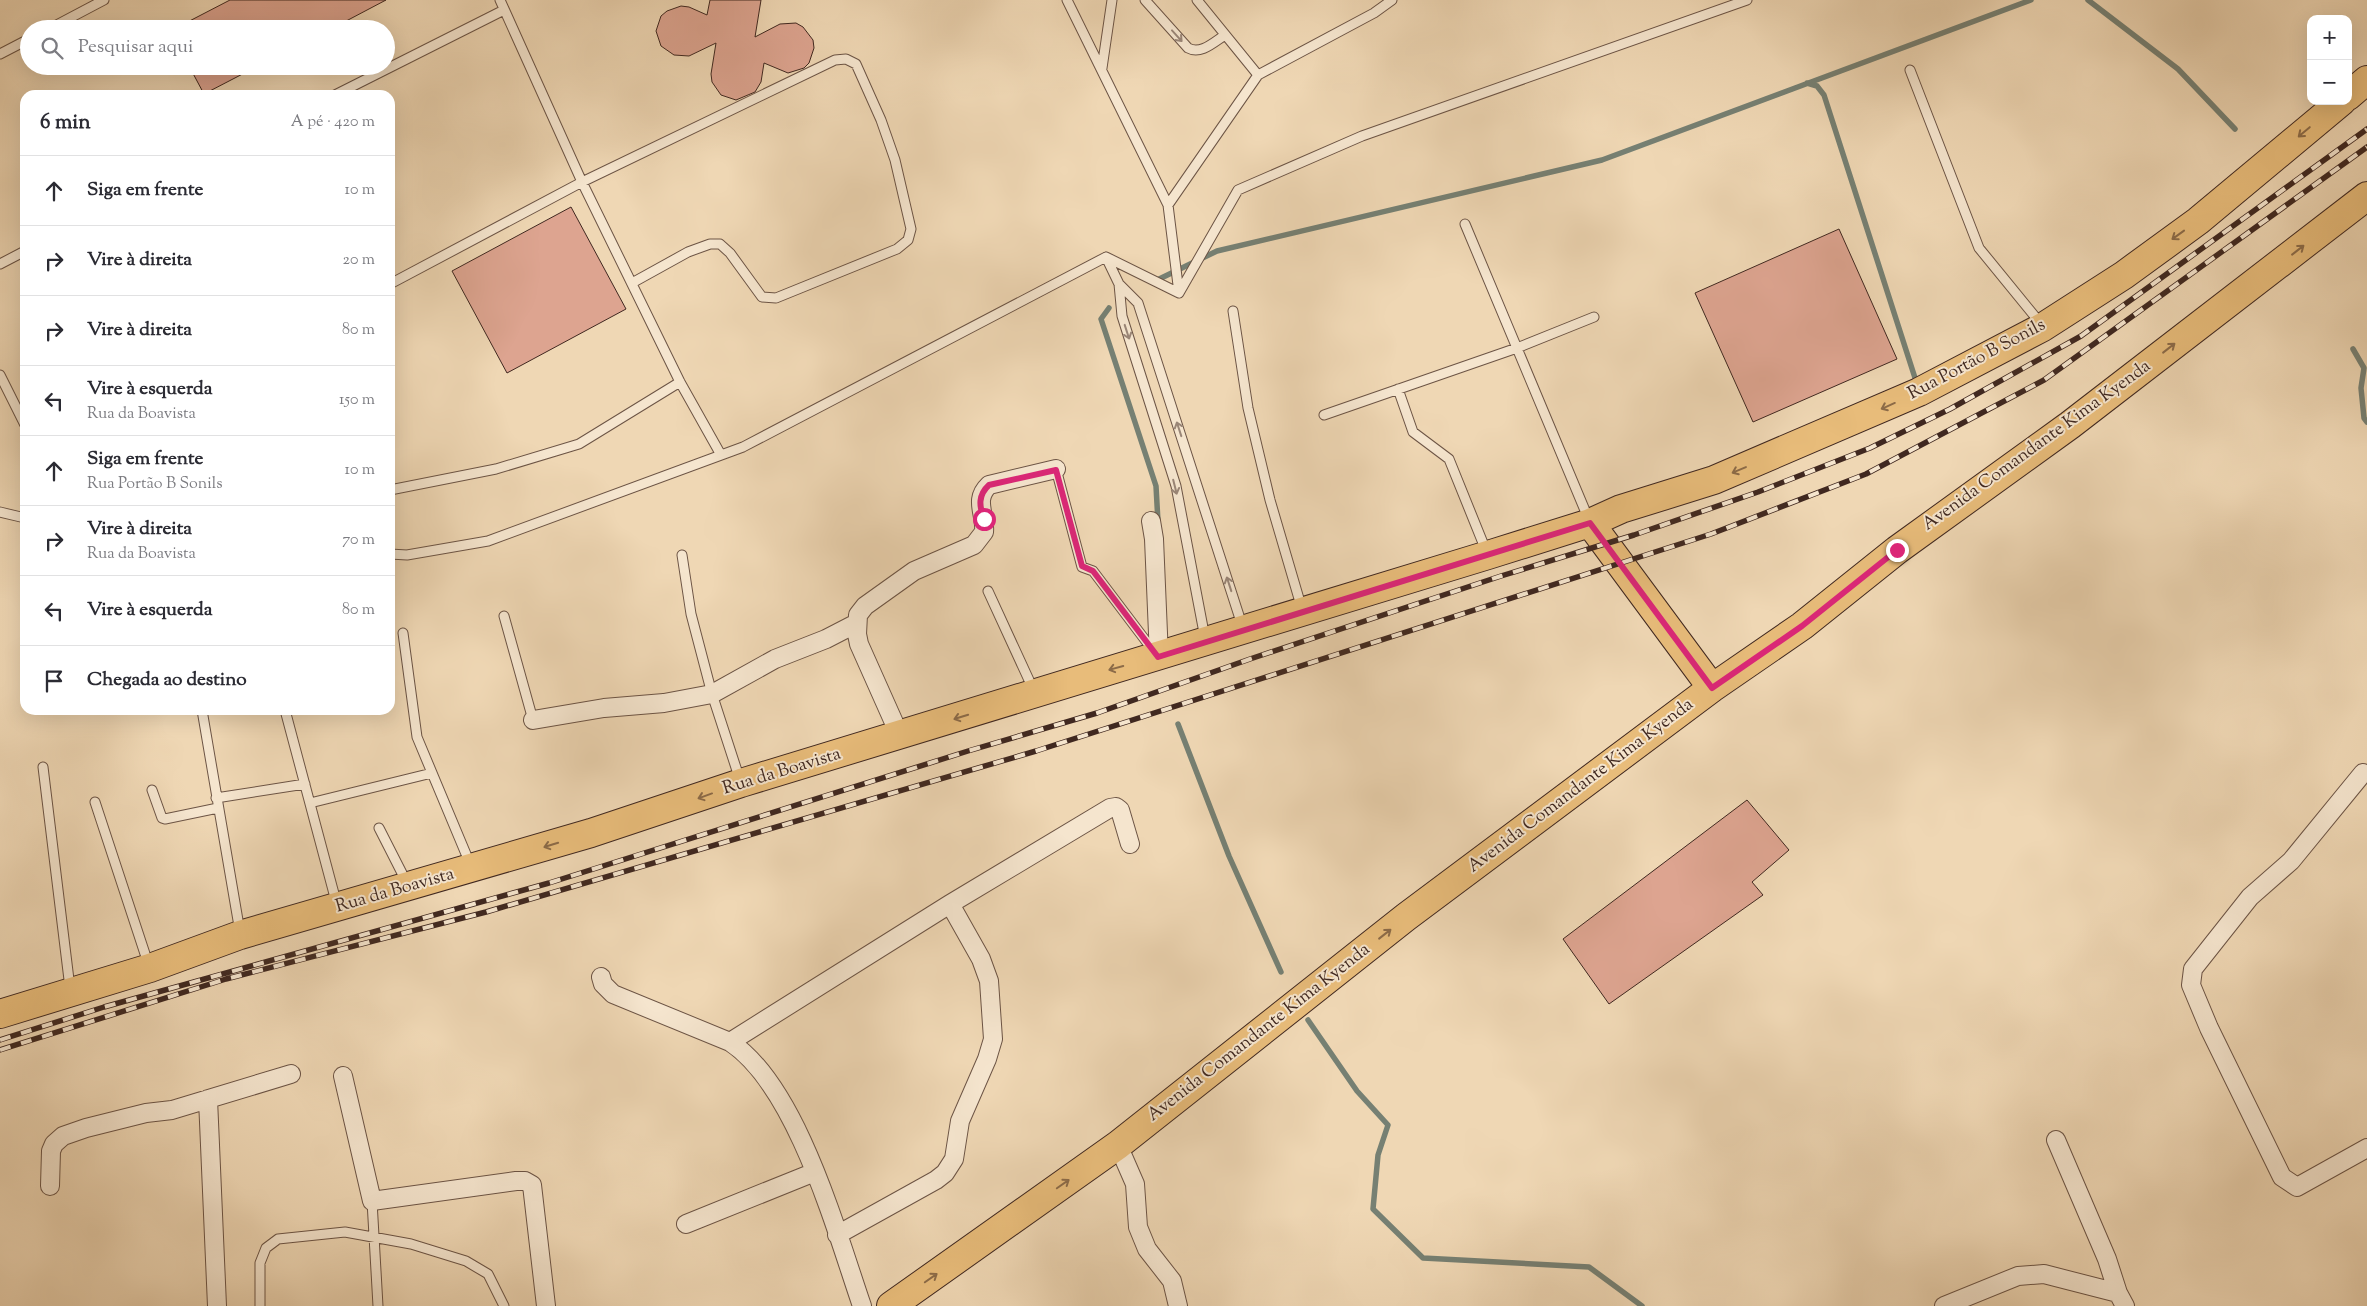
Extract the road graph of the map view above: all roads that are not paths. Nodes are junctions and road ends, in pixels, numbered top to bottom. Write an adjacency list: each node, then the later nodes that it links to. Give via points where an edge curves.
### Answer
1 (104, 0): 10 (lane)
2 (500, 0): 9 (lane)
3 (1067, 0): 15 (lane)
4 (1112, 0): 15 (lane)
5 (1145, 0): 11 (lane, one-way to 11, via 1192,50 1200,50)
6 (1197, 0): 11 (lane)
7 (1392, 0): 18 (lane, via 1374,13)
8 (1747, 0): 33 (lane, via 1362,136 1238,190)
9 (504, 10): 14 (lane); 23 (lane)
10 (66, 20)
11 (1226, 35): 18 (lane)
12 (20, 44): 13 (lane)
13 (0, 54)
14 (395, 65)
15 (1102, 68): 25 (lane)
16 (1910, 70): 36 (lane, via 1979,248)
17 (375, 75): 20 (lane)
18 (1258, 75): 25 (lane)
19 (2367, 80): 21 (main road)
20 (345, 90)
21 (2352, 93)
22 (2337, 105): 36 (main road, Rua Portão B Sonils, one-way to 36, via 2198,221 2124,275)
23 (582, 182): 30 (lane); 31 (lane); 31 (lane, via 835,60 846,59 856,64 895,160 910,230 908,240 897,249 776,298 762,297 720,244 688,252)
24 (2367, 196): 62 (main road, Avenida Comandante Kima Kyenda, one-way to 24, via 1802,626)
25 (1168, 205): 33 (lane)
26 (1465, 224): 37 (lane)
27 (20, 254): 29 (lane)
28 (1106, 257): 32 (lane); 33 (lane); 43 (lane, via 743,447)
29 (0, 264)
30 (395, 281)
31 (632, 283): 39 (lane)
32 (1119, 284): 58 (lane, one-way to 32, via 1138,303); 60 (lane, one-way to 60, via 1122,316 1176,486)
33 (1179, 293)
34 (1233, 311): 55 (lane, via 1248,408 1270,500)
35 (1594, 317): 37 (lane)
36 (2043, 326): 49 (main road, Rua Portão B Sonils, one-way to 49, via 1919,392 1835,430 1714,480)
37 (1517, 348): 40 (lane); 49 (lane)
38 (0, 375): 41 (lane)
39 (680, 382): 43 (lane); 45 (lane, via 579,444 496,468)
40 (1398, 389): 42 (lane); 53 (lane, via 1413,432 1449,459)
41 (20, 415)
42 (1324, 415)
43 (722, 455): 51 (lane, via 488,540 407,555)
44 (1056, 470): 57 (street, via 989,485 980,498 984,532 974,545 914,571 860,610); 61 (lane, via 1082,566 1093,571)
45 (395, 489)
46 (0, 512): 47 (lane)
47 (20, 517)
48 (1151, 521): 61 (street)
49 (1590, 523): 50 (main road, Rua Portão B Sonils); 62 (main road)
50 (1564, 531): 53 (main road, Rua da Boavista)
51 (395, 554)
52 (682, 555): 63 (lane, via 691,614)
53 (1488, 555): 55 (main road, Rua da Boavista)
54 (988, 591): 64 (lane)
55 (1303, 612): 58 (main road, Rua da Boavista)
56 (504, 616): 67 (lane)
57 (856, 623): 63 (street, via 775,659); 68 (street, via 859,644)
58 (1244, 630): 60 (main road, Rua da Boavista)
59 (403, 633): 70 (lane, via 417,737)
60 (1205, 642): 61 (main road, Rua da Boavista)
61 (1158, 657): 64 (main road, Rua da Boavista, one-way to 64)
62 (1712, 688): 95 (main road, Avenida Comandante Kima Kyenda, one-way to 62, via 1406,917)
63 (712, 694): 67 (street); 72 (lane)
64 (1035, 694): 68 (main road, Rua da Boavista, one-way to 68)
65 (203, 715): 75 (lane)
66 (287, 715): 73 (lane)
67 (533, 720)
68 (900, 736): 72 (main road, Rua da Boavista)
69 (43, 767): 88 (lane)
70 (432, 773): 77 (lane); 81 (lane)
71 (2363, 773): 96 (street, via 2291,861 2250,897 2193,969 2191,985 2282,1176 2297,1187)
72 (741, 783): 81 (main road, Rua da Boavista, one-way to 81)
73 (305, 784): 75 (lane); 77 (lane)
74 (152, 790): 78 (lane, via 165,819)
75 (216, 798): 78 (lane)
76 (95, 802): 86 (lane)
77 (310, 803): 84 (lane)
78 (218, 808): 85 (lane)
79 (379, 828): 82 (lane)
80 (1130, 844): 83 (street, via 1120,810 1112,808)
81 (472, 869): 82 (main road, Rua da Boavista)
82 (408, 886): 84 (main road, Rua da Boavista)
83 (950, 904): 90 (street); 101 (street, via 982,959 989,982 993,1038 960,1121 954,1158 945,1173 936,1180)
84 (338, 908): 85 (main road, Rua da Boavista)
85 (240, 935): 86 (main road, Rua da Boavista)
86 (150, 968): 88 (main road, Rua da Boavista)
87 (601, 977): 90 (street, via 603,984 614,994)
88 (70, 994): 89 (main road, Rua da Boavista)
89 (0, 1014)
90 (730, 1042): 97 (street, via 757,1065 787,1110)
91 (292, 1074): 93 (street)
92 (343, 1076): 99 (street)
93 (208, 1099): 98 (street, via 63,1136 50,1151); 104 (street)
94 (2056, 1140): 103 (street)
95 (1118, 1145): 110 (main road, Avenida Comandante Kima Kyenda, one-way to 95); 111 (street, via 1135,1184 1138,1227 1147,1249 1172,1281)
96 (2367, 1148)
97 (815, 1172): 100 (street); 101 (street)
98 (50, 1186)
99 (372, 1201): 102 (lane); 108 (street, via 525,1180 532,1185 535,1196)
100 (686, 1224)
101 (837, 1235): 109 (street)
102 (374, 1236): 105 (lane, via 345,1232 278,1239 266,1248 260,1263); 106 (lane); 107 (lane, via 466,1260 488,1274)
103 (2122, 1300): 112 (street, via 2044,1274 2018,1276)
104 (217, 1306)
105 (260, 1306)
106 (378, 1306)
107 (504, 1306)
108 (546, 1306)
109 (862, 1306)
110 (891, 1306)
111 (1178, 1306)
112 (1944, 1306)

